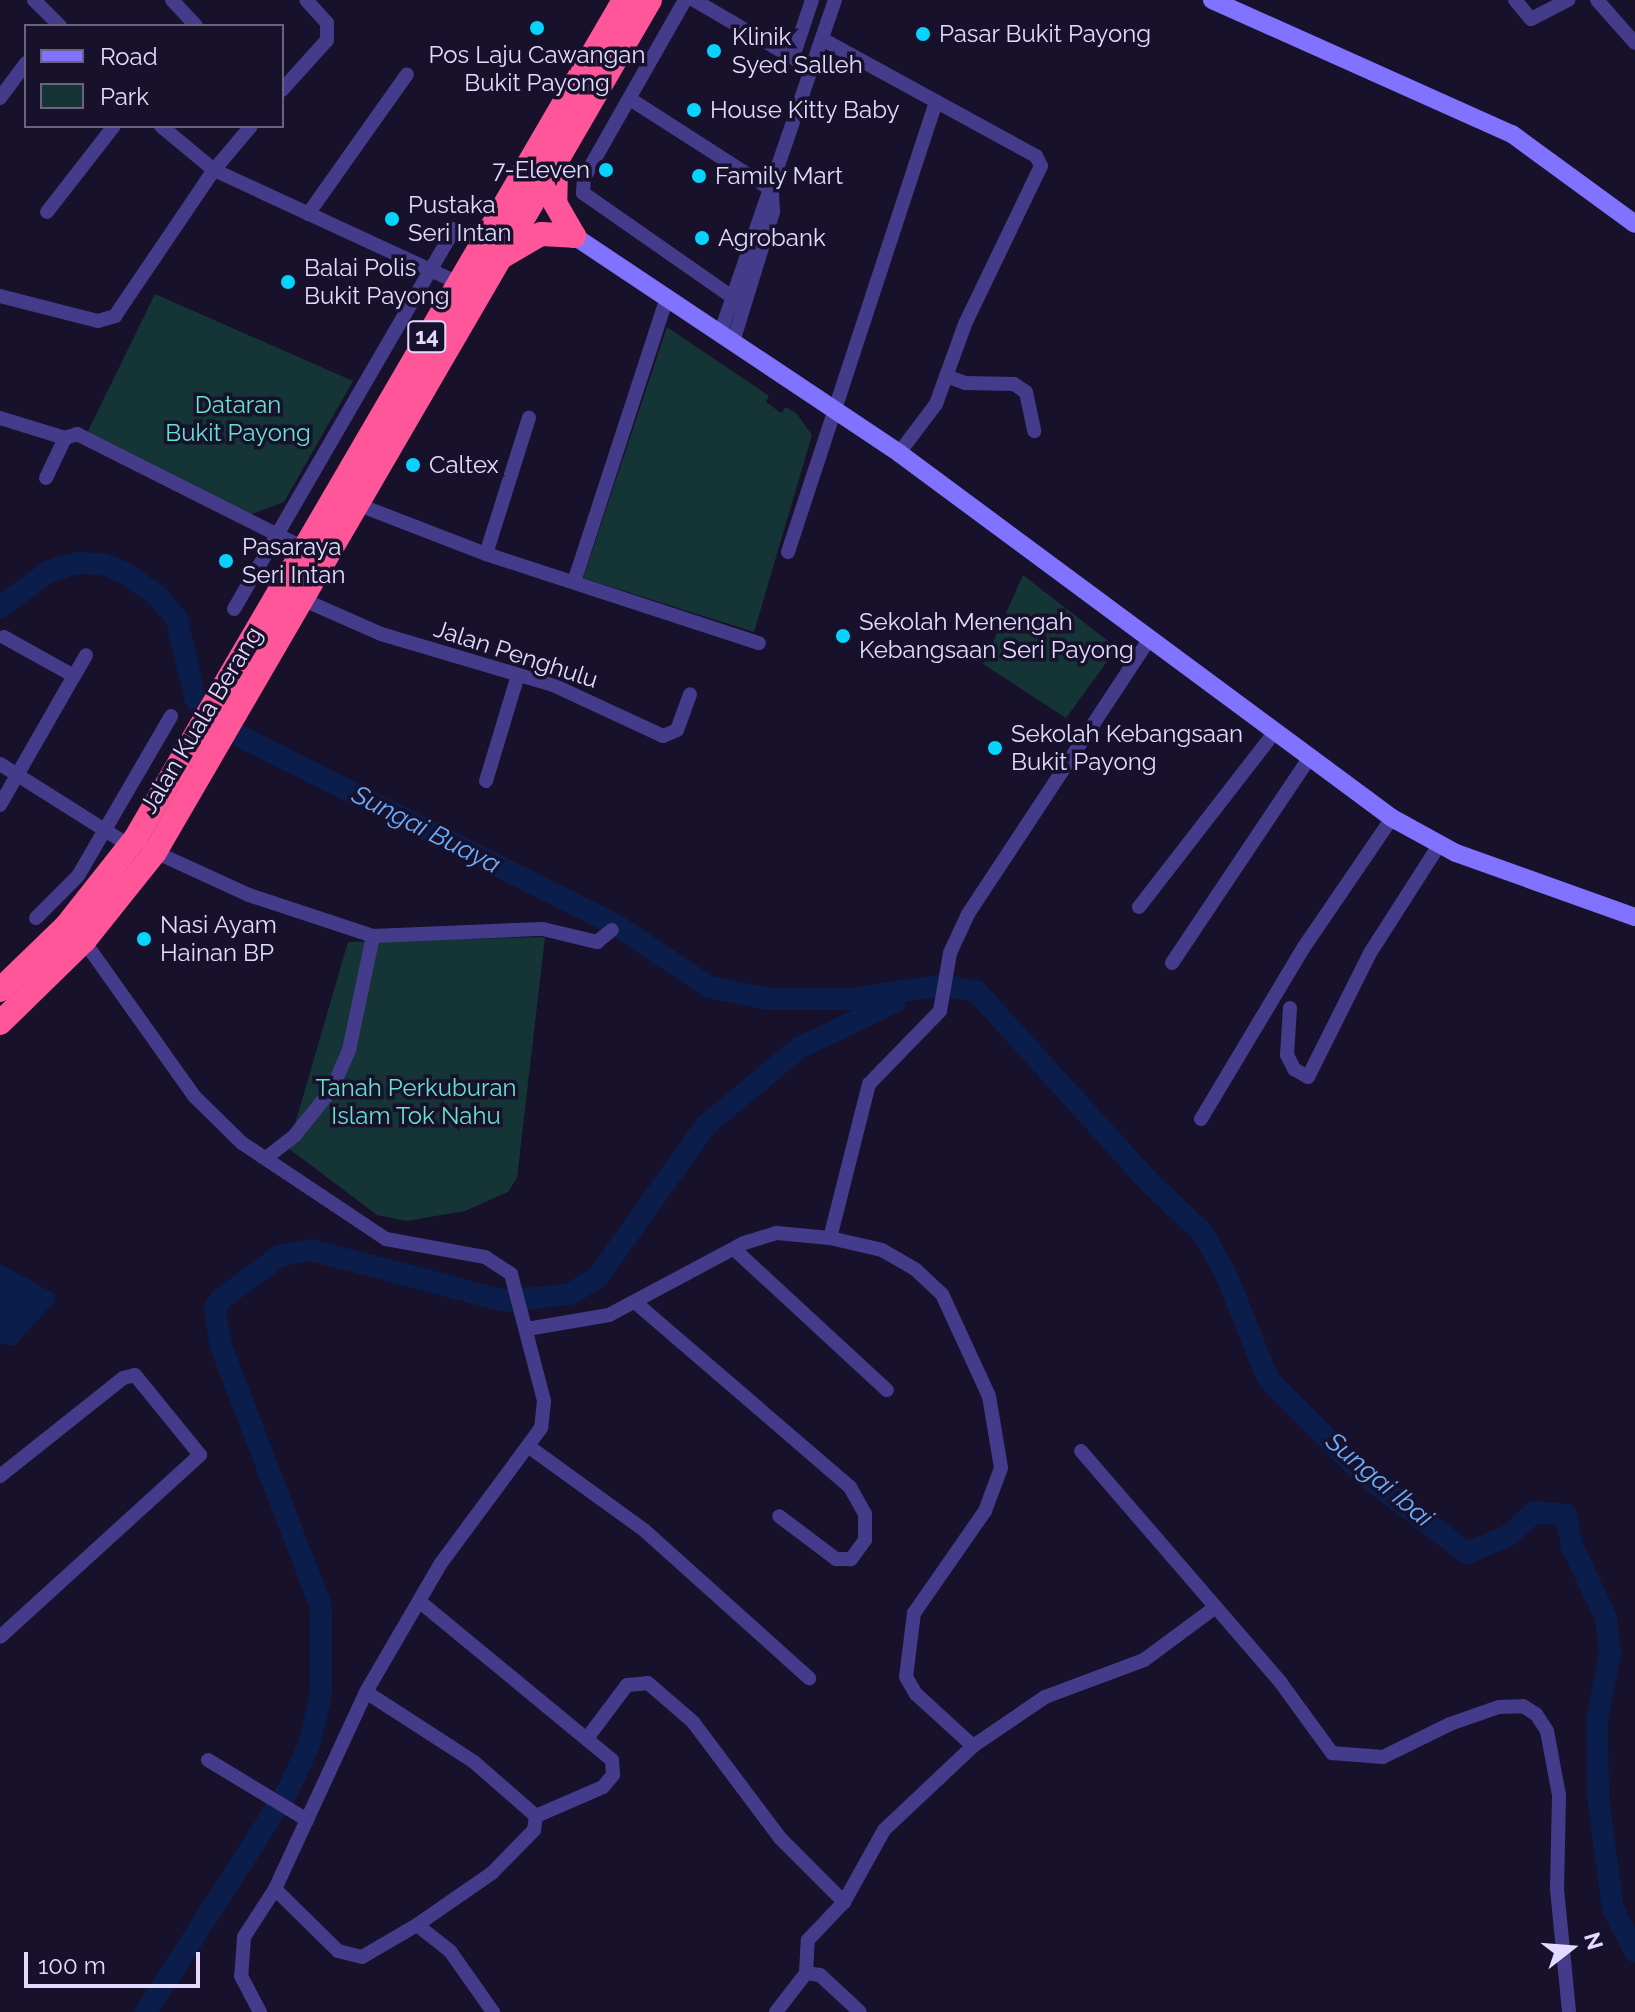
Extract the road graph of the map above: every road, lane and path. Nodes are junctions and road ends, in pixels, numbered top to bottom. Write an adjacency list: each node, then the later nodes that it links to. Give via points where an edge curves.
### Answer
1 (34, 0): 14 (street)
2 (172, 0): 15 (street)
3 (306, 0): 22 (street, via 327,23 327,40)
4 (624, 0): 36 (highway, Jalan Kuala Berang / 14)
5 (650, 0): 29 (highway, Jalan Kuala Berang / 14)
6 (685, 0): 24 (street)
7 (694, 0): 18 (street)
8 (812, 0): 18 (street)
9 (835, 0): 16 (street)
10 (1212, 0): 34 (main road, via 1512,134)
11 (1515, 0): 12 (street, via 1531,19)
12 (1568, 0)
13 (1597, 0): 17 (street)
14 (56, 24)
15 (194, 24)
16 (822, 39): 20 (street); 25 (street)
17 (1635, 43)
18 (793, 57): 20 (street)
19 (24, 66): 23 (street)
20 (812, 69): 31 (street)
21 (407, 74): 33 (street)
22 (284, 88)
23 (0, 98)
24 (630, 99): 31 (street); 40 (street, via 584,178 583,193)
25 (936, 102): 43 (street, via 1036,156 1041,166 965,324); 46 (street)
26 (112, 128): 32 (street)
27 (163, 128): 30 (street)
28 (249, 128): 30 (street)
29 (558, 154): 35 (highway, via 555,203); 36 (highway, Jalan Kuala Berang / 14)
30 (214, 170): 33 (street); 39 (street, via 110,319)
31 (772, 190): 40 (street); 42 (street, via 773,212)
32 (47, 212)
33 (308, 214): 37 (street)
34 (1635, 224)
35 (574, 236): 36 (highway, via 541,234); 41 (main road)
36 (490, 252): 37 (street, via 454,229); 38 (highway, Jalan Kuala Berang / 14); 53 (highway, Jalan Kuala Berang / 14)
37 (430, 270): 38 (street); 44 (street)
38 (459, 283): 45 (highway, Jalan Kuala Berang / 14)
39 (0, 296)
40 (732, 297): 42 (street)
41 (667, 298): 42 (main road); 58 (street)
42 (727, 338): 46 (main road)
43 (946, 376): 49 (street, via 965,383 1014,384 1026,392); 51 (street, via 936,404)
44 (364, 384): 45 (street); 54 (street)
45 (392, 398): 55 (highway, Jalan Kuala Berang / 14)
46 (834, 408): 51 (main road); 56 (street)
47 (0, 418): 50 (street)
48 (529, 418): 57 (street)
49 (1034, 431)
50 (65, 438): 52 (street); 54 (street, via 77,434)
51 (899, 453): 62 (main road)
52 (46, 478)
53 (359, 505): 57 (street); 59 (highway, Jalan Kuala Berang / 14)
54 (277, 535): 55 (street); 60 (street)
55 (304, 548): 78 (highway, Jalan Kuala Berang / 14)
56 (788, 552)
57 (486, 554): 58 (street)
58 (574, 582): 63 (street)
59 (304, 600): 65 (street, Jalan Penghulu, via 381,634); 79 (highway, Jalan Kuala Berang / 14)
60 (234, 609)
61 (4, 637): 66 (street)
62 (1148, 641): 69 (main road); 92 (street, via 968,914 948,964 943,1005 869,1084)
63 (759, 643)
64 (86, 655): 66 (street)
65 (518, 675): 67 (street, Jalan Penghulu, via 553,685 663,736 677,730); 73 (street)
66 (74, 676): 72 (street)
67 (690, 694)
68 (171, 716): 76 (street)
69 (1273, 734): 70 (main road); 80 (street)
70 (1308, 760): 75 (main road); 86 (street)
71 (0, 764): 72 (street)
72 (19, 776): 74 (street); 76 (street)
73 (486, 781)
74 (0, 805)
75 (1392, 818): 77 (main road); 90 (street, via 1304,947)
76 (108, 832): 78 (street); 82 (street, via 78,876)
77 (1439, 845): 81 (main road); 88 (street, via 1370,953 1308,1077 1294,1069 1287,1055)
78 (130, 846): 87 (highway, Jalan Kuala Berang / 14, via 67,925)
79 (155, 852): 84 (street, via 249,895); 85 (highway, Jalan Kuala Berang / 14)
80 (1139, 907)
81 (1635, 917)
82 (36, 918)
83 (612, 930): 84 (street, via 597,942 543,929)
84 (373, 936): 91 (street, via 349,1050 332,1089 295,1135)
85 (84, 941): 89 (highway, Jalan Kuala Berang / 14); 91 (street, via 209,1113)
86 (1172, 963)
87 (0, 990)
88 (1290, 1008)
89 (0, 1023)
90 (1201, 1119)
91 (266, 1158): 95 (street, via 373,1232 498,1262 517,1284)
92 (830, 1238): 93 (street, via 777,1233); 107 (street, via 882,1250 942,1294 989,1396 1000,1447 996,1487 969,1536 914,1613 906,1677 916,1694)
93 (734, 1249): 94 (street); 96 (street)
94 (636, 1303): 95 (street, via 571,1325); 100 (street, via 850,1487 865,1514 865,1540 851,1559 836,1559)
95 (526, 1325): 97 (street, via 545,1415)
96 (887, 1390)
97 (528, 1446): 101 (street); 104 (street, via 644,1530)
98 (1081, 1451): 102 (street)
99 (0, 1476): 103 (street, via 123,1378 135,1375 200,1455)
100 (779, 1516)
101 (419, 1601): 105 (street); 106 (street)
102 (1213, 1609): 107 (street, via 1144,1660 1045,1697); 119 (street, via 1281,1683 1332,1753 1378,1758 1499,1707 1523,1706 1536,1714 1547,1731 1559,1795 1557,1889)
103 (1, 1633)
104 (809, 1678)
105 (366, 1692): 109 (street, via 474,1762); 110 (street)
106 (588, 1737): 109 (street, via 612,1760 609,1782); 112 (street, via 627,1685 648,1683 693,1722 780,1838)
107 (973, 1746): 112 (street, via 889,1824)
108 (208, 1760): 110 (street)
109 (536, 1816): 113 (street, via 534,1830 492,1873)
110 (307, 1820): 111 (street)
111 (275, 1889): 113 (street, via 338,1951 362,1957); 115 (street, via 244,1937 238,1959)
112 (844, 1902): 114 (street, via 808,1940)
113 (417, 1925): 116 (street, via 450,1951)
114 (806, 1973): 117 (street); 118 (street, via 820,1975)
115 (260, 2012)
116 (493, 2012)
117 (776, 2012)
118 (860, 2012)
119 (1569, 2012)

